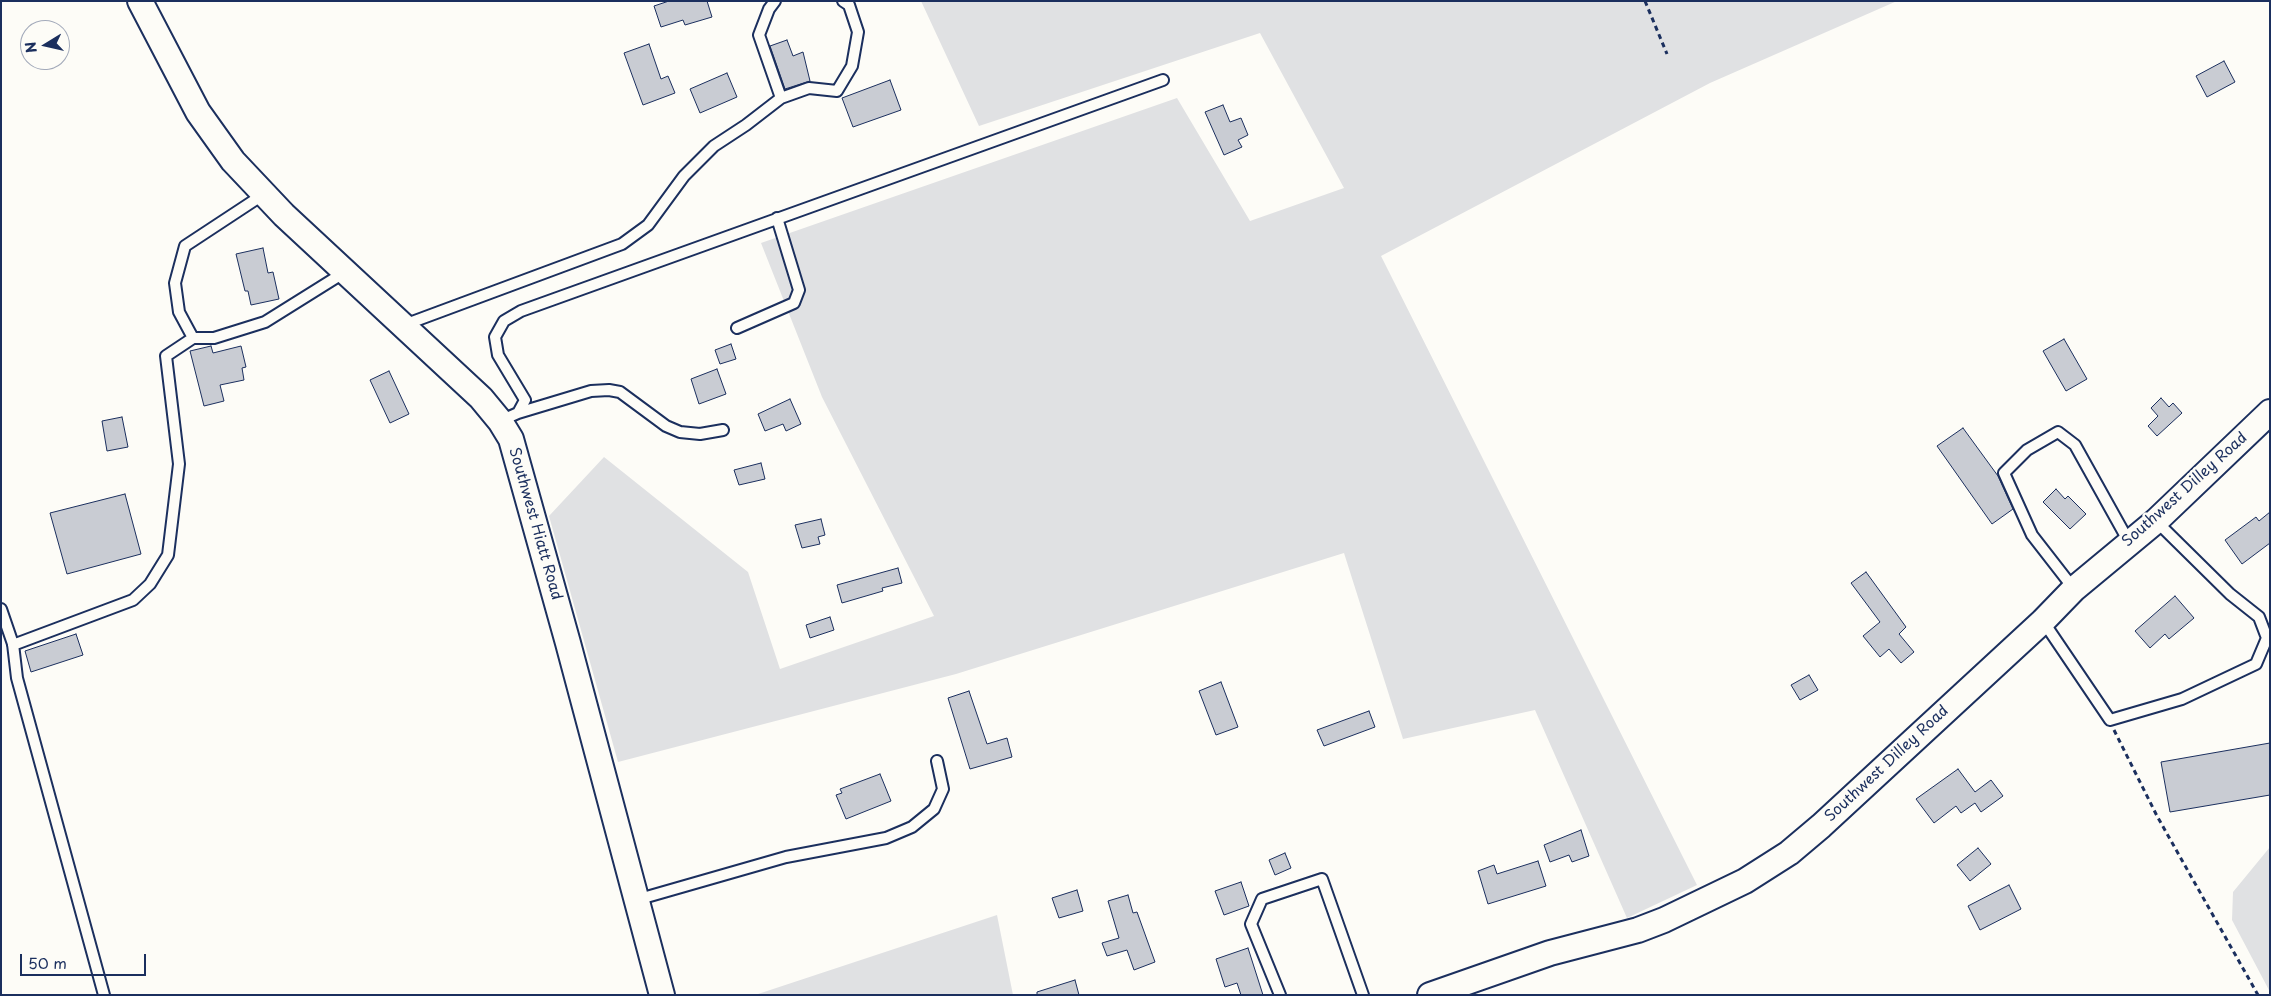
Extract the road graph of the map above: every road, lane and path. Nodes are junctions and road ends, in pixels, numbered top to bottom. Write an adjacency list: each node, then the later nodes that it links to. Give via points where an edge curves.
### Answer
1 (140, 1): 8 (street, Southwest Hiatt Road, via 198,112 233,161)
2 (775, 1): 7 (lane, via 759,36)
3 (842, 1): 7 (lane, via 849,5 858,32 852,66 838,91 809,88)
4 (1645, 1): 5 (path)
5 (1668, 54)
6 (1163, 80): 9 (lane)
7 (781, 98): 11 (lane, via 714,146 684,176 648,225 622,244)
8 (265, 194): 10 (street, Southwest Hiatt Road); 13 (lane, via 185,246 175,283 179,312)
9 (777, 218): 12 (lane, via 800,290 794,303); 15 (lane, via 578,288 520,311 504,321 495,337 498,354 525,400)
10 (346, 271): 11 (street, Southwest Hiatt Road); 13 (lane, via 265,322 214,338)
11 (404, 325): 15 (street, Southwest Hiatt Road, via 481,398)
12 (737, 328)
13 (193, 338): 22 (lane, via 166,356 179,464 168,555 150,584 133,600)
14 (2270, 412): 17 (street, Southwest Dilley Road)
15 (509, 417): 16 (lane, via 590,391 609,390 620,392 666,426 680,432 700,434); 25 (street, Southwest Hiatt Road, via 511,439)
16 (723, 430)
17 (2156, 521): 18 (street, Southwest Dilley Road); 23 (lane, via 2230,594 2259,617 2268,638 2256,664 2182,700)
18 (2129, 542): 19 (street, Southwest Dilley Road); 19 (lane, via 2075,445 2058,432 2028,450 2004,473 2032,535)
19 (2074, 588): 21 (street, Southwest Dilley Road)
20 (1, 609): 22 (lane)
21 (2043, 621): 23 (lane); 30 (street, Southwest Dilley Road, via 1821,826 1745,881 1638,930 1550,953)
22 (13, 645): 26 (lane, via 17,678)
23 (2110, 720): 31 (path, via 2157,816)
24 (937, 761): 25 (lane, via 943,789 934,809 912,827 886,838 786,857)
25 (636, 900): 27 (street, Southwest Hiatt Road)
26 (104, 995)
27 (662, 995)
28 (1280, 995): 29 (lane, via 1252,924 1262,899 1322,879)
29 (1363, 995)
30 (1430, 995)
31 (2258, 995)

